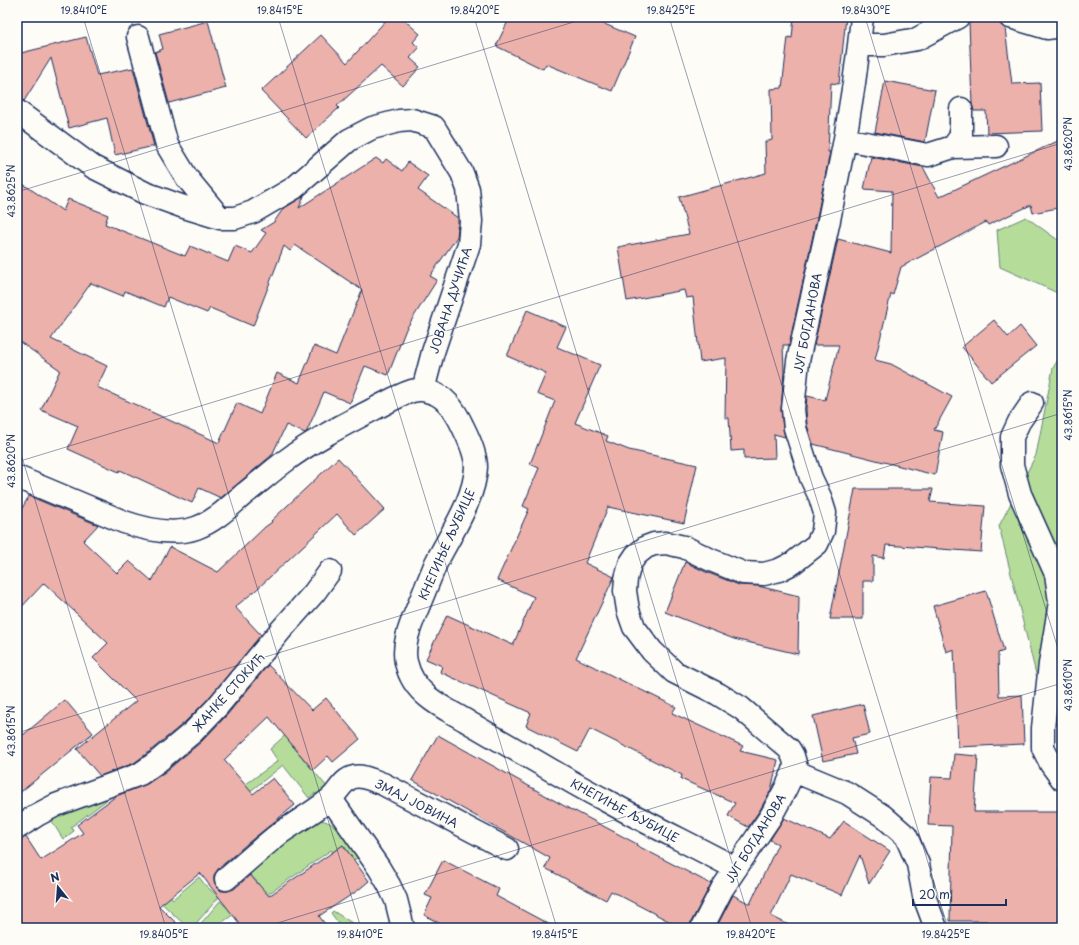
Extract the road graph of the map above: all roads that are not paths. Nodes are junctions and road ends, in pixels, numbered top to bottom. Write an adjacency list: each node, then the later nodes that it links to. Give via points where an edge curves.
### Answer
1 (862, 17): 6 (street, ЈУГ БОГДАНОВА)
2 (958, 17): 6 (street, via 918,38 884,45)
3 (1010, 17): 4 (street, via 1047,28)
4 (1062, 26)
5 (138, 37): 12 (street, via 166,145 187,178)
6 (859, 46): 9 (street, ЈУГ БОГДАНОВА)
7 (961, 109): 11 (street, via 961,136)
8 (17, 111): 12 (street, ЈОВАНА ДУЧИЋА, via 93,167 145,193)
9 (845, 139): 11 (street, via 928,155); 17 (street, ЈУГ БОГДАНОВА, via 798,361 793,409 795,428 824,513 823,530 817,544 793,563 764,574 743,573 684,547 666,543 654,544 636,555 630,564 625,591 634,627 652,651 674,672 741,708 789,749 795,763)
10 (996, 146): 11 (street)
11 (953, 147)
12 (220, 218): 13 (street, ЈОВАНА ДУЧИЋА, via 235,218 253,212 294,188 349,140 372,128 412,120 434,127 462,173 468,189 471,221 469,244)
13 (423, 390): 15 (street, via 401,395 313,443 287,459 227,509 197,528 156,531 141,528); 22 (street, КНЕГИЊЕ ЉУБИЦЕ, via 436,394 454,410 473,451 476,465 468,498 433,570 408,633 405,659 414,683 428,697 454,714 605,801)
14 (1032, 403): 18 (street, via 1012,437 1012,464 1020,494 1056,574 1060,602 1042,728 1043,748)
15 (17, 478)
16 (330, 571): 20 (street, ЖАНКЕ СТОКИЋ, via 217,707 157,762 140,774 56,805)
17 (794, 771): 22 (street, ЈУГ БОГДАНОВА, via 771,816); 26 (street, via 847,793 883,816 906,836 918,864 924,896)
18 (1062, 778)
19 (331, 799): 21 (street, ЗМАЈ ЈОВИНА, via 349,779 358,776 366,778 383,784); 23 (street, ЗМАЈ ЈОВИНА, via 278,835); 24 (street, via 389,885 396,900)
20 (17, 828)
21 (507, 849)
22 (735, 868): 25 (street, ЈУГ БОГДАНОВА)
23 (226, 879)
24 (403, 928)
25 (702, 928)
26 (936, 928)

